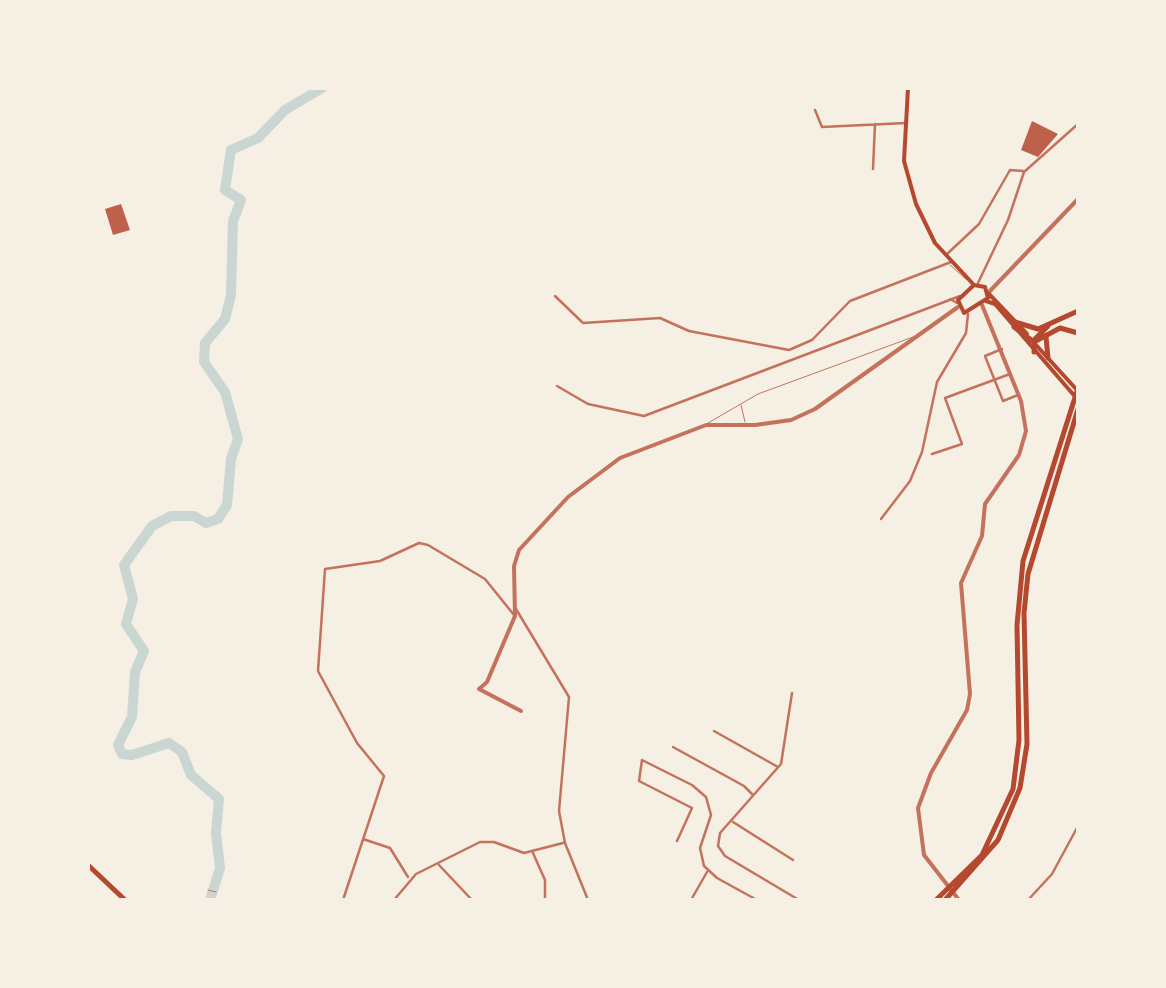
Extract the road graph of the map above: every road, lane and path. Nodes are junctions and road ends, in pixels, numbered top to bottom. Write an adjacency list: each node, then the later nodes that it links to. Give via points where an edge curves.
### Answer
1 (908, 88): 4 (main road)
2 (815, 110): 3 (street, via 822,127)
3 (875, 122): 4 (street); 6 (street)
4 (907, 123): 9 (main road, via 908,180 926,230)
5 (1078, 124): 7 (street)
6 (873, 168)
7 (1024, 172): 9 (street, via 1010,170 979,224); 12 (street)
8 (1078, 199): 13 (street)
9 (946, 255): 10 (main road)
10 (951, 262): 11 (main road); 15 (street, via 850,301 812,340 789,350 690,331 660,318 583,323)
11 (967, 280): 12 (main road); 14 (main road)
12 (976, 285): 13 (main road); 14 (main road)
13 (988, 291): 17 (main road); 21 (main road)
14 (963, 294): 16 (street); 18 (main road)
15 (555, 296)
16 (948, 299): 18 (street); 32 (street, via 644,416 588,404)
17 (984, 303): 20 (main road); 21 (main road); 27 (street)
18 (959, 307): 20 (main road); 23 (street)
19 (1078, 311): 22 (main road)
20 (968, 313): 41 (street, via 966,333 937,382 910,481)
21 (1015, 324): 22 (main road, via 1032,330); 26 (main road); 28 (main road)
22 (1050, 324): 26 (main road)
23 (926, 332): 36 (lane); 39 (street, via 815,409 791,420)
24 (1078, 333): 25 (main road, via 1060,328)
25 (1048, 334): 26 (main road); 29 (main road)
26 (1034, 342): 28 (main road); 29 (main road)
27 (1002, 349): 30 (street); 31 (street, via 986,356)
28 (1034, 352): 35 (main road)
29 (1048, 358): 33 (main road)
30 (1011, 373): 31 (street); 34 (street)
31 (994, 380): 34 (street, via 1003,402); 40 (street, via 945,398 962,444)
32 (558, 386)
33 (1078, 390): 37 (main road)
34 (1019, 395): 74 (street, via 1024,444 988,496 982,536 961,583 970,694 918,808 918,840)
35 (1078, 400)
36 (742, 402): 38 (lane); 39 (lane)
37 (1075, 412): 72 (main road, via 1023,562 1012,788 982,855); 73 (main road, via 1028,574 1027,744 1020,788 998,840)
38 (706, 425): 39 (street); 42 (street, via 620,458 568,498 519,550)
39 (748, 425)
40 (932, 454)
41 (881, 518)
42 (516, 608): 43 (street); 54 (street, via 569,698 559,802)
43 (515, 616): 45 (street, via 480,689); 52 (street, via 486,579 420,543 380,561 325,569 318,670 357,743 384,776)
44 (792, 693): 48 (street)
45 (521, 712)
46 (714, 731): 48 (street)
47 (673, 747): 49 (street)
48 (779, 768): 49 (street)
49 (754, 796): 50 (street)
50 (732, 821): 56 (street); 71 (street, via 718,838 720,852)
51 (1078, 826): 75 (street, via 1052,874)
52 (362, 838): 60 (street, via 390,848); 64 (street)
53 (677, 841): 59 (street, via 692,808 639,781 642,760 706,797 711,815 700,848)
54 (565, 842): 55 (street); 68 (street)
55 (532, 852): 57 (street, via 488,840); 67 (street)
56 (793, 860)
57 (438, 864): 60 (street); 66 (street)
58 (88, 865): 63 (main road)
59 (707, 871): 69 (street); 70 (street)
60 (409, 879): 65 (street)
61 (208, 890): 62 (lane)
62 (216, 892)
63 (125, 900)
64 (344, 900)
65 (394, 900)
66 (472, 900)
67 (545, 900)
68 (588, 900)
69 (691, 900)
70 (757, 900)
71 (798, 900)
72 (936, 900)
73 (945, 900)
74 (959, 900)
75 (1028, 900)

